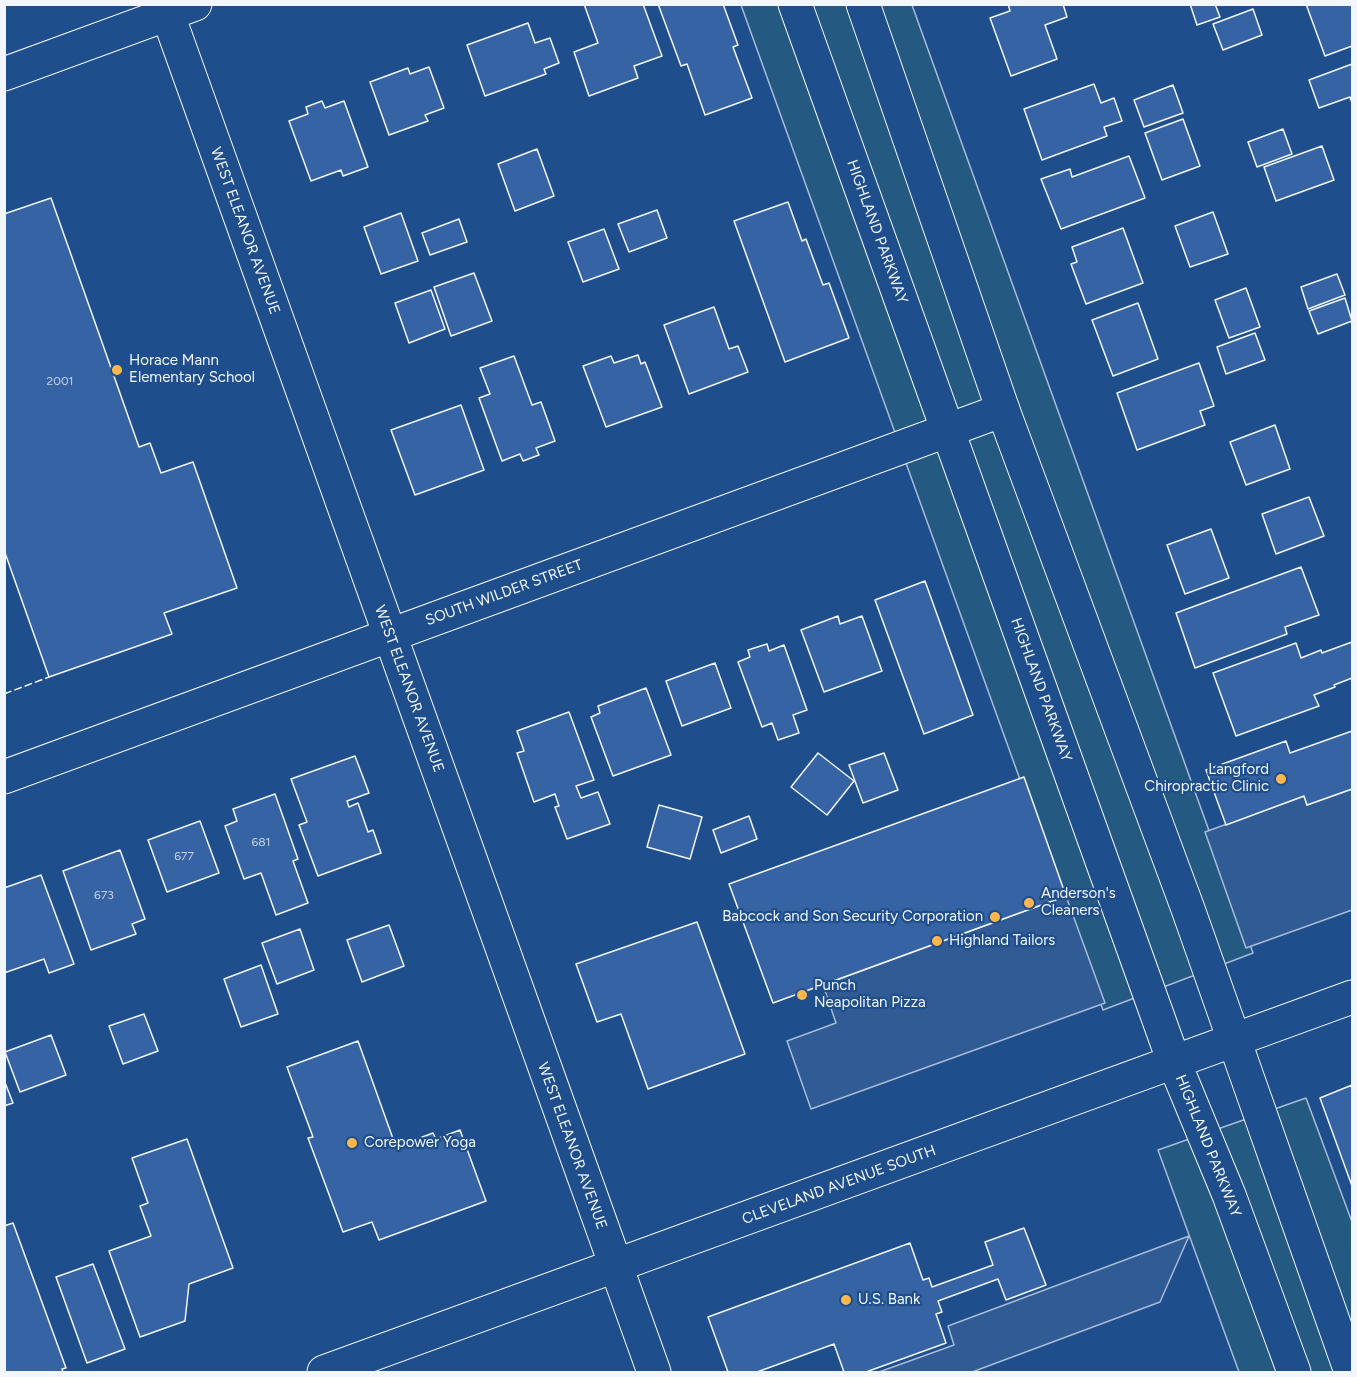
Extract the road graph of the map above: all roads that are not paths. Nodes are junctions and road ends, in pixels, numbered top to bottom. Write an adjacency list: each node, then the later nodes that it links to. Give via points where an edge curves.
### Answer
1 (795, 4): 6 (street, HIGHLAND PARKWAY)
2 (863, 4): 5 (street)
3 (176, 8): 4 (street); 7 (street, WEST ELEANOR AVENUE)
4 (4, 74)
5 (1003, 410): 6 (street, SOUTH WILDER STREET); 10 (street)
6 (947, 430): 7 (street, SOUTH WILDER STREET); 11 (street, HIGHLAND PARKWAY)
7 (389, 635): 8 (street, SOUTH WILDER STREET); 12 (street, WEST ELEANOR AVENUE)
8 (4, 777)
9 (1353, 997): 10 (street, CLEVELAND AVENUE SOUTH)
10 (1234, 1039): 11 (street, CLEVELAND AVENUE SOUTH); 16 (street)
11 (1174, 1062): 12 (street, CLEVELAND AVENUE SOUTH); 15 (street, HIGHLAND PARKWAY, via 1229,1195)
12 (615, 1267): 13 (street, CLEVELAND AVENUE SOUTH); 14 (street, WEST ELEANOR AVENUE)
13 (324, 1372)
14 (654, 1372)
15 (1294, 1372)
16 (1352, 1372)

